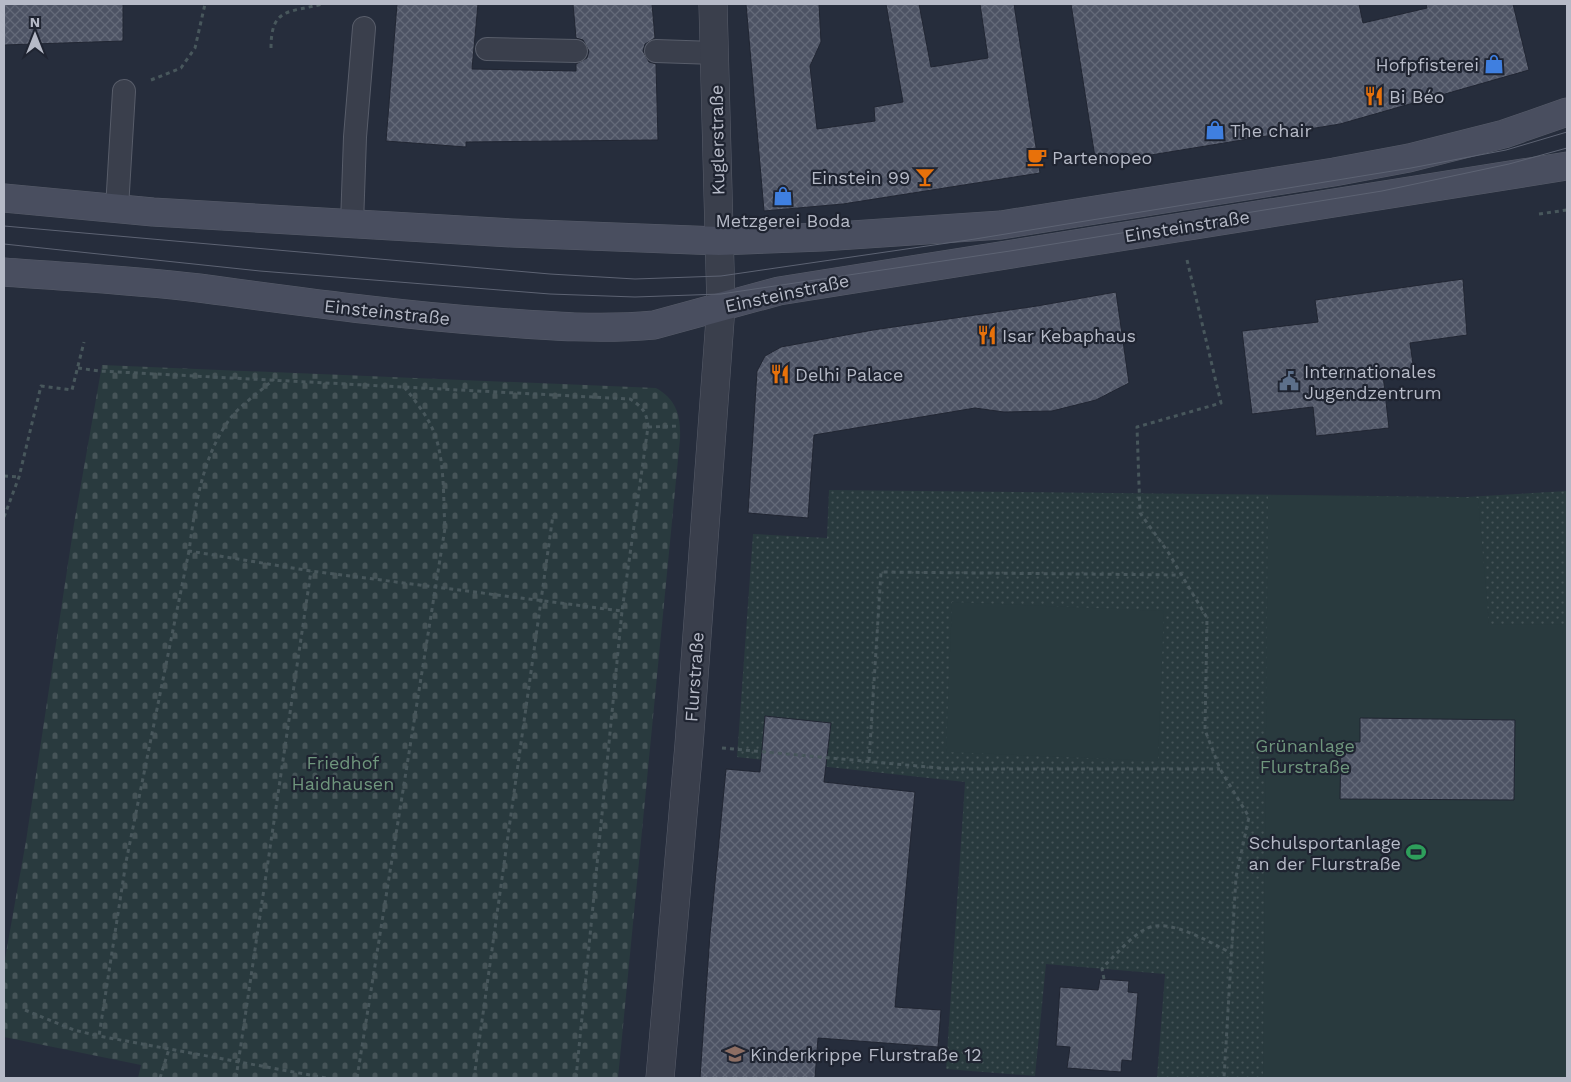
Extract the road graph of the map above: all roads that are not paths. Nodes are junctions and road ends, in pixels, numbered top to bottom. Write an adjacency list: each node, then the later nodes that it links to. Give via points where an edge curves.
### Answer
1 (713, 4): 6 (street, Kuglerstraße)
2 (364, 28): 12 (lane)
3 (487, 49): 4 (lane)
4 (576, 51)
5 (656, 51): 6 (lane)
6 (715, 53): 13 (street, Kuglerstraße)
7 (124, 91): 11 (lane)
8 (1567, 112): 13 (main road, Einsteinstraße, via 1504,134 1409,158 1001,225)
9 (1567, 166): 16 (main road, Einsteinstraße, via 798,288)
10 (4, 198): 11 (main road, Einsteinstraße)
11 (118, 208): 12 (main road, Einsteinstraße)
12 (352, 224): 13 (main road, Einsteinstraße)
13 (719, 241): 15 (street, Kuglerstraße)
14 (4, 272): 16 (main road, Einsteinstraße, via 196,288 360,310 559,327 654,325)
15 (721, 276): 16 (street, Flurstraße)
16 (721, 306): 17 (street, Flurstraße, via 689,745)
17 (660, 1078)

